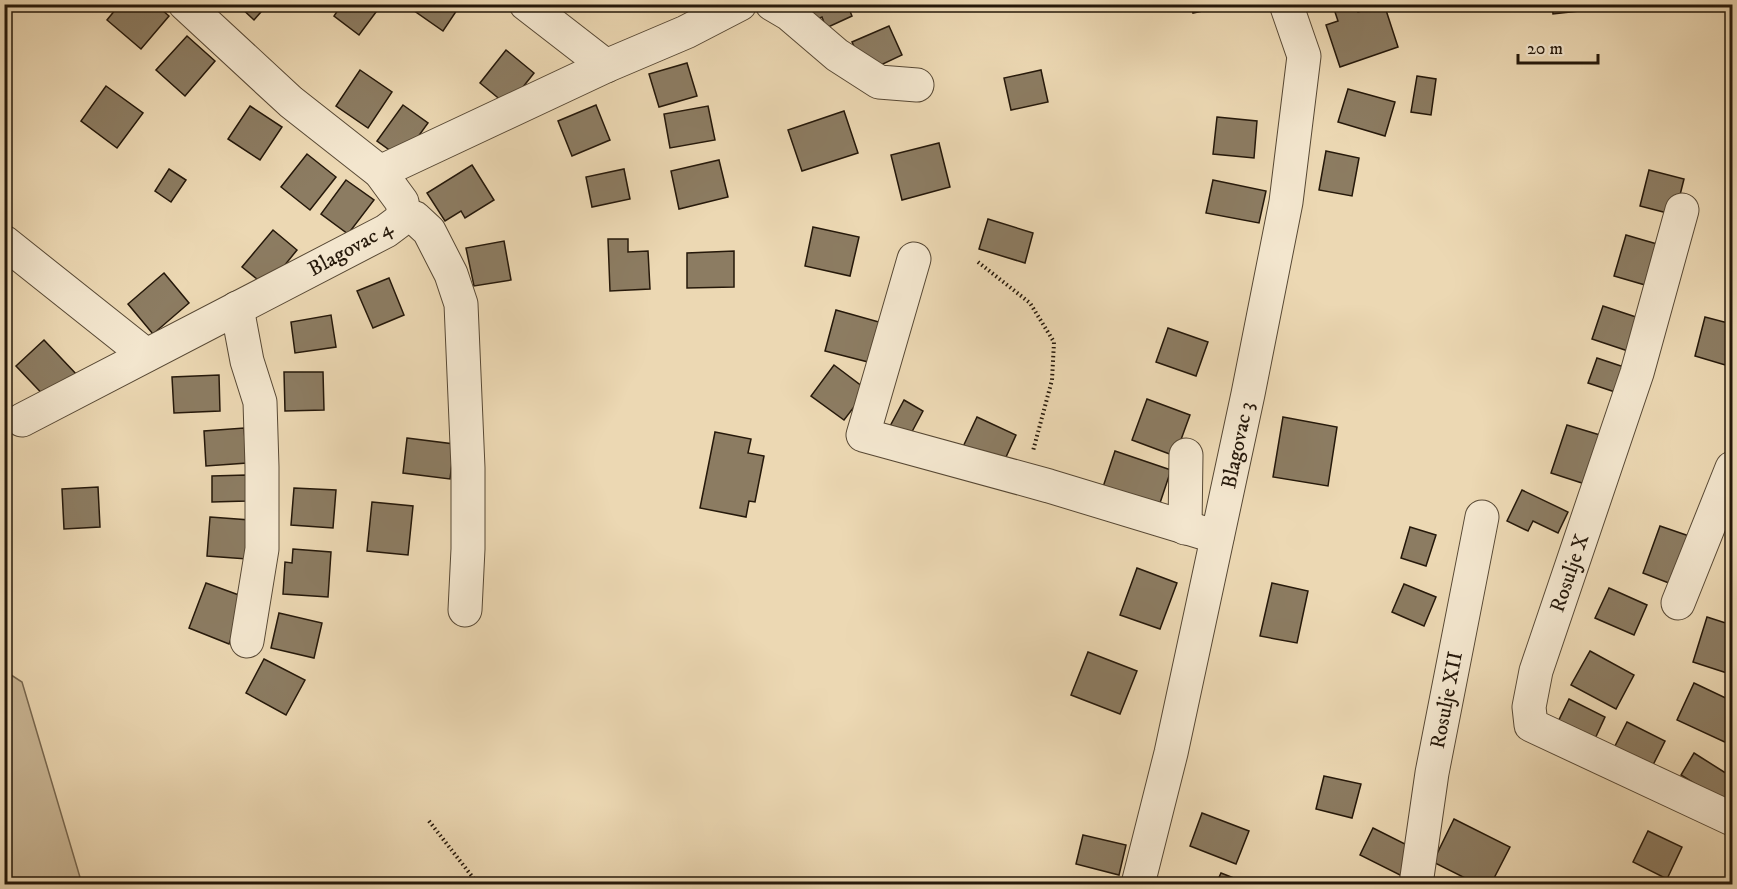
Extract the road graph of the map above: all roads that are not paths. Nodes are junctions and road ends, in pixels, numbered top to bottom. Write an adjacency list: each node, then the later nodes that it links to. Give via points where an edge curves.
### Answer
1 (185, 4): 8 (street, Blagovac 4, via 291,102)
2 (526, 4): 6 (street)
3 (740, 4): 6 (street)
4 (772, 4): 7 (street, via 879,82)
5 (1286, 4): 20 (street, Blagovac 3, via 1304,56 1286,202)
6 (606, 66): 8 (street)
7 (917, 86)
8 (380, 172): 10 (street, Blagovac 4, via 402,202)
9 (1682, 210): 24 (street, Rosulje X, via 1637,373 1536,670 1531,725)
10 (404, 215): 13 (street, Blagovac 4, via 386,231); 22 (street, via 415,218 429,231 461,304 468,468)
11 (4, 242): 14 (street)
12 (914, 259): 19 (street, via 863,435)
13 (237, 308): 14 (street, Blagovac 4); 23 (street, via 260,402 262,549)
14 (146, 355): 15 (street, Blagovac 4)
15 (22, 420)
16 (1186, 455): 19 (street)
17 (1732, 468): 21 (street)
18 (1482, 517): 26 (street, Rosulje XII, via 1432,773)
19 (1185, 528): 20 (street)
20 (1217, 537): 25 (street, Blagovac 3)
21 (1678, 603)
22 (465, 610)
23 (247, 641)
24 (1732, 819)
25 (1138, 885)
26 (1416, 885)

